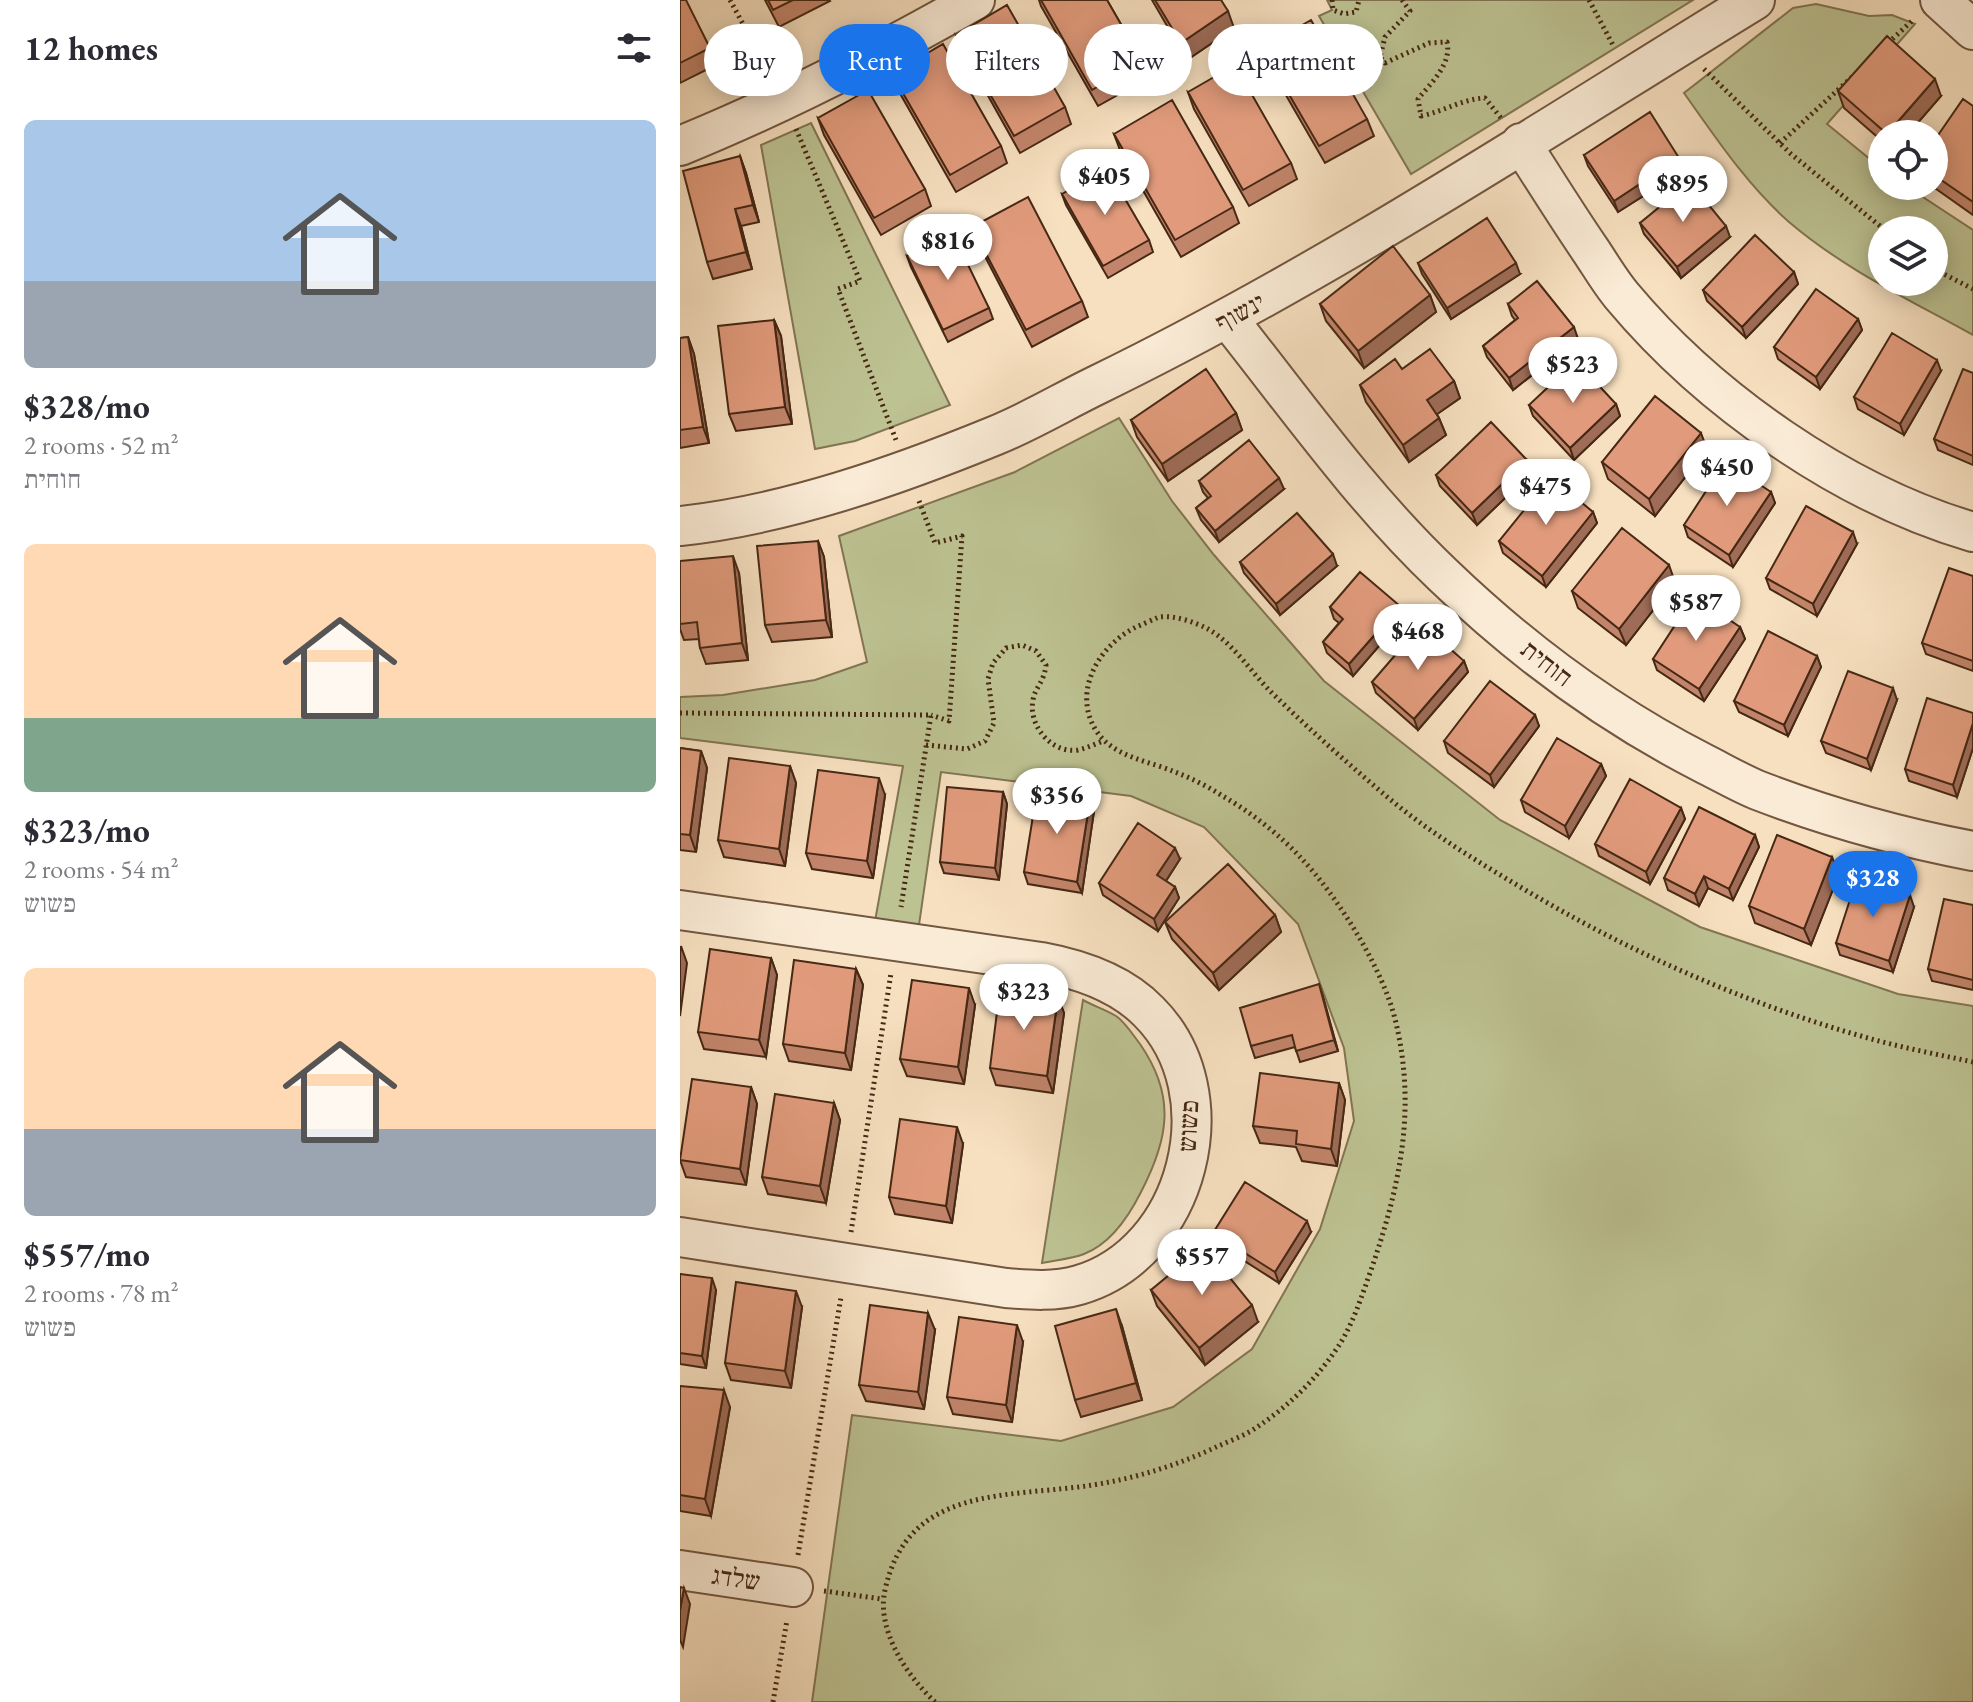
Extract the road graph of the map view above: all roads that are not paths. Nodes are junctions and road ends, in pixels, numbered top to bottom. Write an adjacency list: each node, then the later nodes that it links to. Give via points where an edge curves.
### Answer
1 (975, 0): 6 (street, via 902,41)
2 (1755, 0): 5 (street, ינשוף)
3 (1932, 5): 4 (street)
4 (1973, 30)
5 (1521, 143): 7 (street, ינשוף); 9 (street, via 1621,295 1703,379 1829,469 1894,504)
6 (680, 146)
7 (1228, 319): 8 (street, ינשוף, via 996,435 820,496); 10 (street, חוחית, via 1370,497 1432,563 1566,680 1627,720 1754,789 1841,820)
8 (680, 526)
9 (1973, 532)
10 (1973, 851)
11 (680, 910): 12 (street, פשוש, via 1068,967 1095,977 1149,1011 1170,1037 1191,1088 1192,1128 1178,1192 1165,1216 1130,1258 1078,1286 1046,1291 1006,1288)
12 (680, 1237)
13 (680, 1570): 14 (street, שלדג)
14 (793, 1587)

